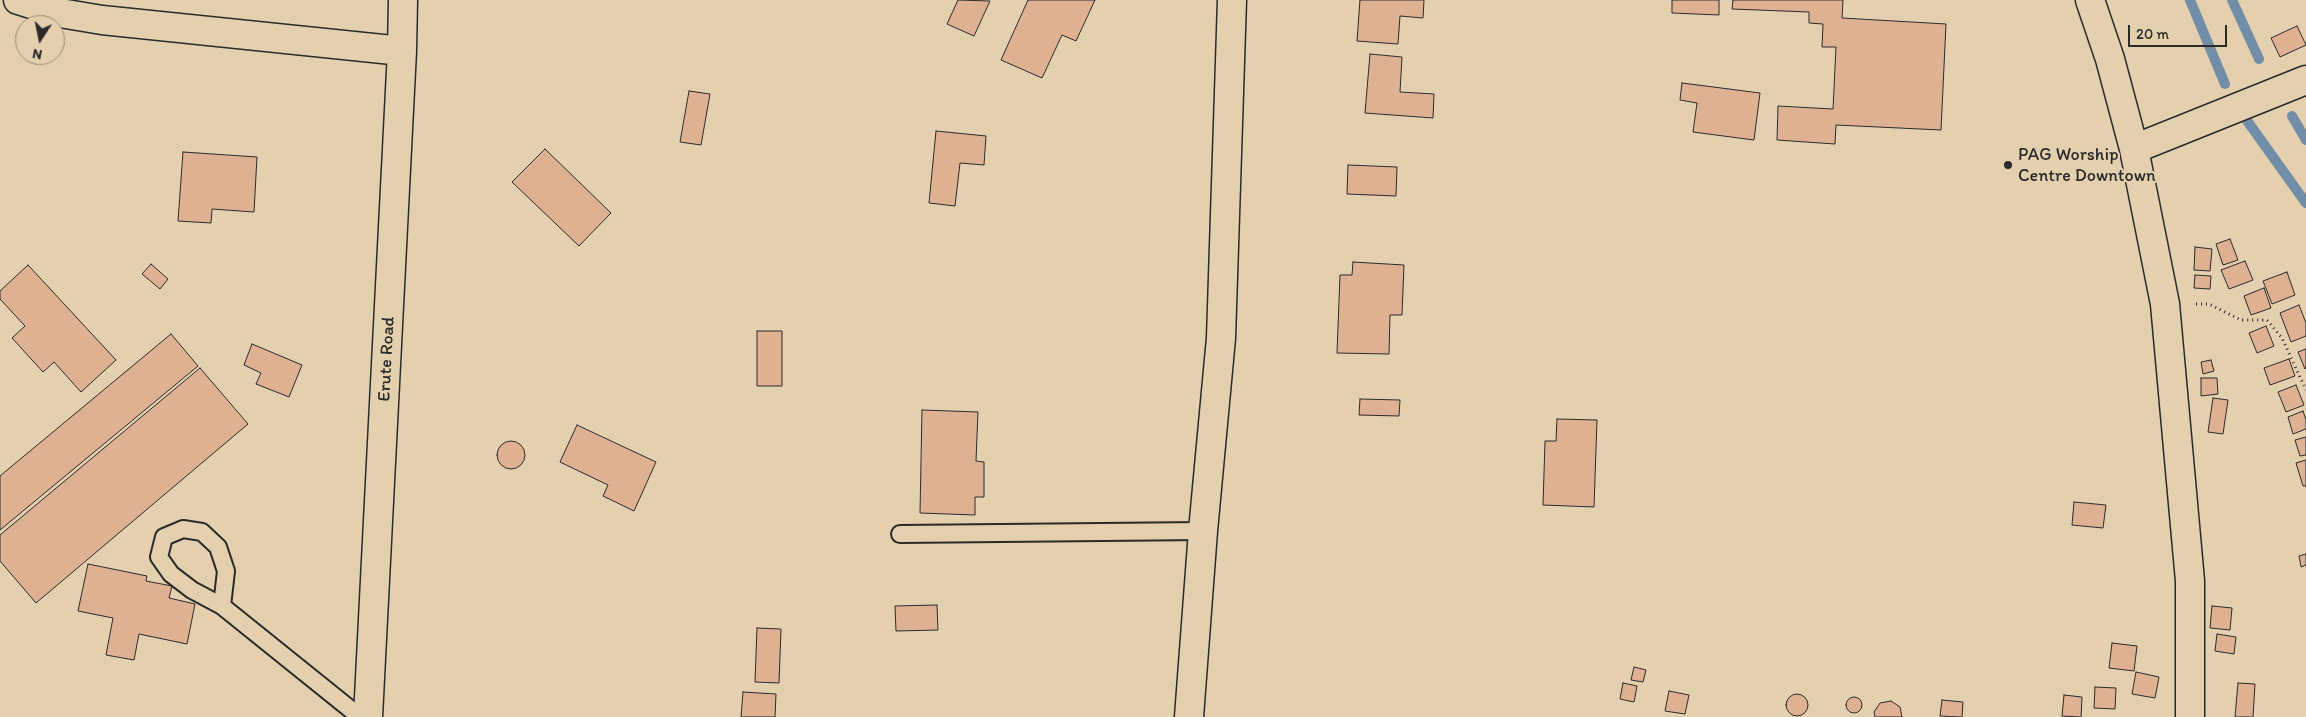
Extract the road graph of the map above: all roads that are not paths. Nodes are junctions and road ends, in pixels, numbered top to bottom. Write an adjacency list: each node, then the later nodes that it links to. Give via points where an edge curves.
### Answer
1 (18, 0): 5 (street, via 60,13 102,20)
2 (403, 0): 5 (street, Erute Road)
3 (1232, 0): 8 (street, via 1221,338)
4 (2090, 0): 7 (street)
5 (402, 51): 12 (street, Erute Road)
6 (2306, 80): 7 (street)
7 (2134, 149): 14 (street, via 2165,304 2190,580)
8 (1203, 531): 9 (lane); 13 (street)
9 (900, 534)
10 (222, 606): 10 (lane, via 226,571 218,548 202,532 193,530 183,529 164,537 159,557 171,574); 11 (lane)
11 (360, 717)
12 (368, 717)
13 (1189, 717)
14 (2190, 717)

